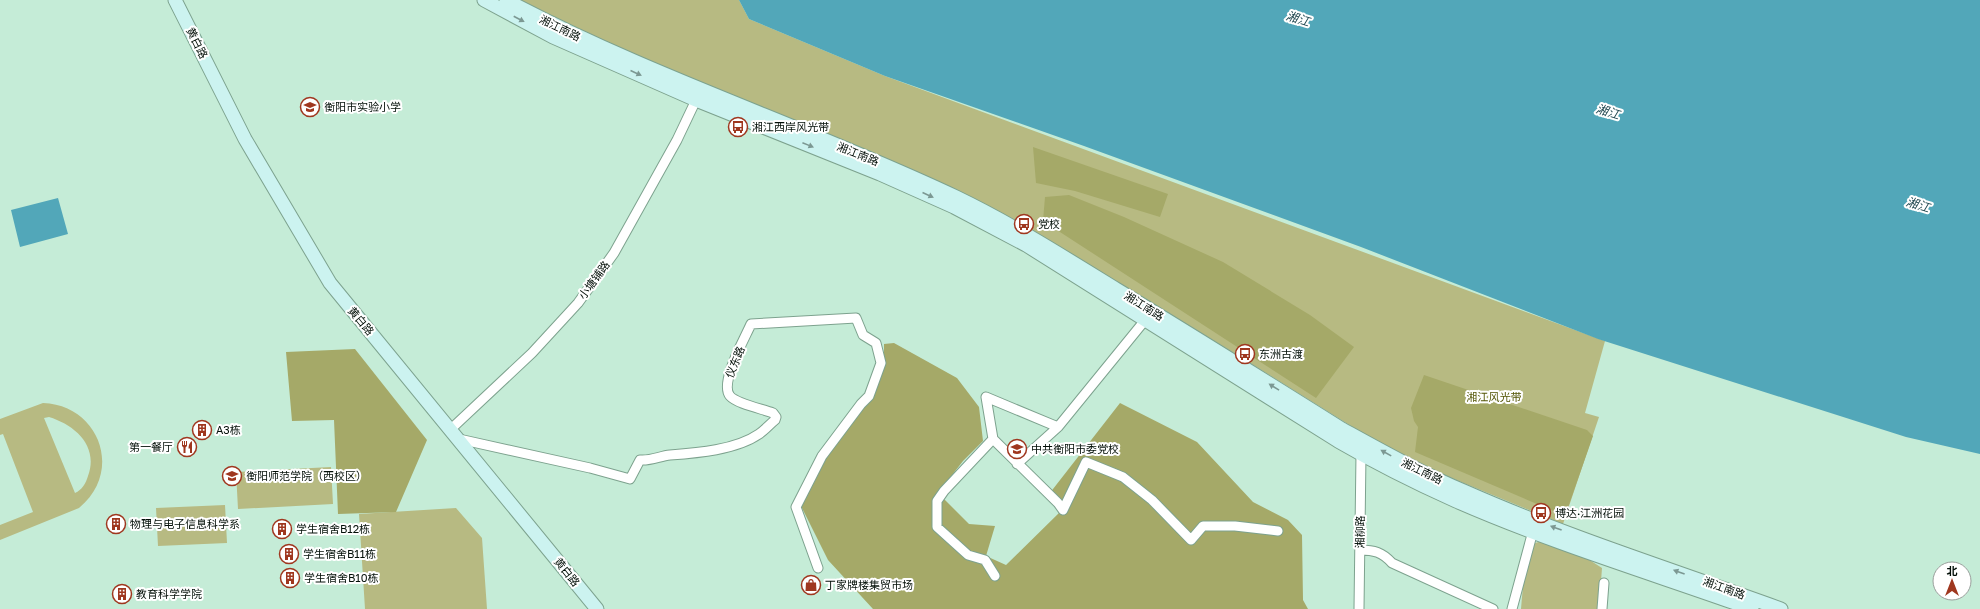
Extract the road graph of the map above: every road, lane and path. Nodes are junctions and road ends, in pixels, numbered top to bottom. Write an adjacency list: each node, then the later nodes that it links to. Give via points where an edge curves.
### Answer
1 (175, 0): 7 (main road, 黄白路, via 245,139 330,283)
2 (484, 0): 4 (main road, 湘江南路, one-way to 4, via 553,37)
3 (506, 0): 23 (main road, 湘江南路, one-way to 3, via 1539,522 1465,492 1342,429 1031,237 958,198 560,29)
4 (696, 100): 5 (main road, 湘江南路, one-way to 5, via 880,174 954,207 1026,246); 7 (street, 小塘铺路, via 677,140 614,253 578,303)
5 (1146, 319): 6 (street); 9 (main road, 湘江南路)
6 (1058, 427): 8 (street, via 986,397); 10 (street)
7 (455, 434): 14 (street, 仪东路, via 630,479 640,460 731,446 759,434 775,420 773,413 739,401 730,396 726,388 728,376 751,324 856,318 863,335 876,343 881,362 869,396 822,456 796,507); 17 (main road, 黄白路)
8 (993, 439): 10 (street); 15 (street, via 937,501 937,527 968,555 985,560)
9 (1361, 454): 12 (main road, 湘江南路, via 1456,501); 13 (street, 湘柳路)
10 (1017, 464): 11 (street, via 1063,510 1086,462 1122,477 1152,500 1192,540 1204,526 1235,526)
11 (1278, 531)
12 (1533, 531): 20 (street); 22 (main road, 湘江南路)
13 (1360, 550): 18 (street, 湘柳路); 19 (street, via 1375,550 1392,563)
14 (818, 568)
15 (995, 576)
16 (1604, 583): 21 (street)
17 (597, 609)
18 (1359, 609)
19 (1493, 609)
20 (1512, 609)
21 (1602, 609)
22 (1752, 609)
23 (1781, 609)

